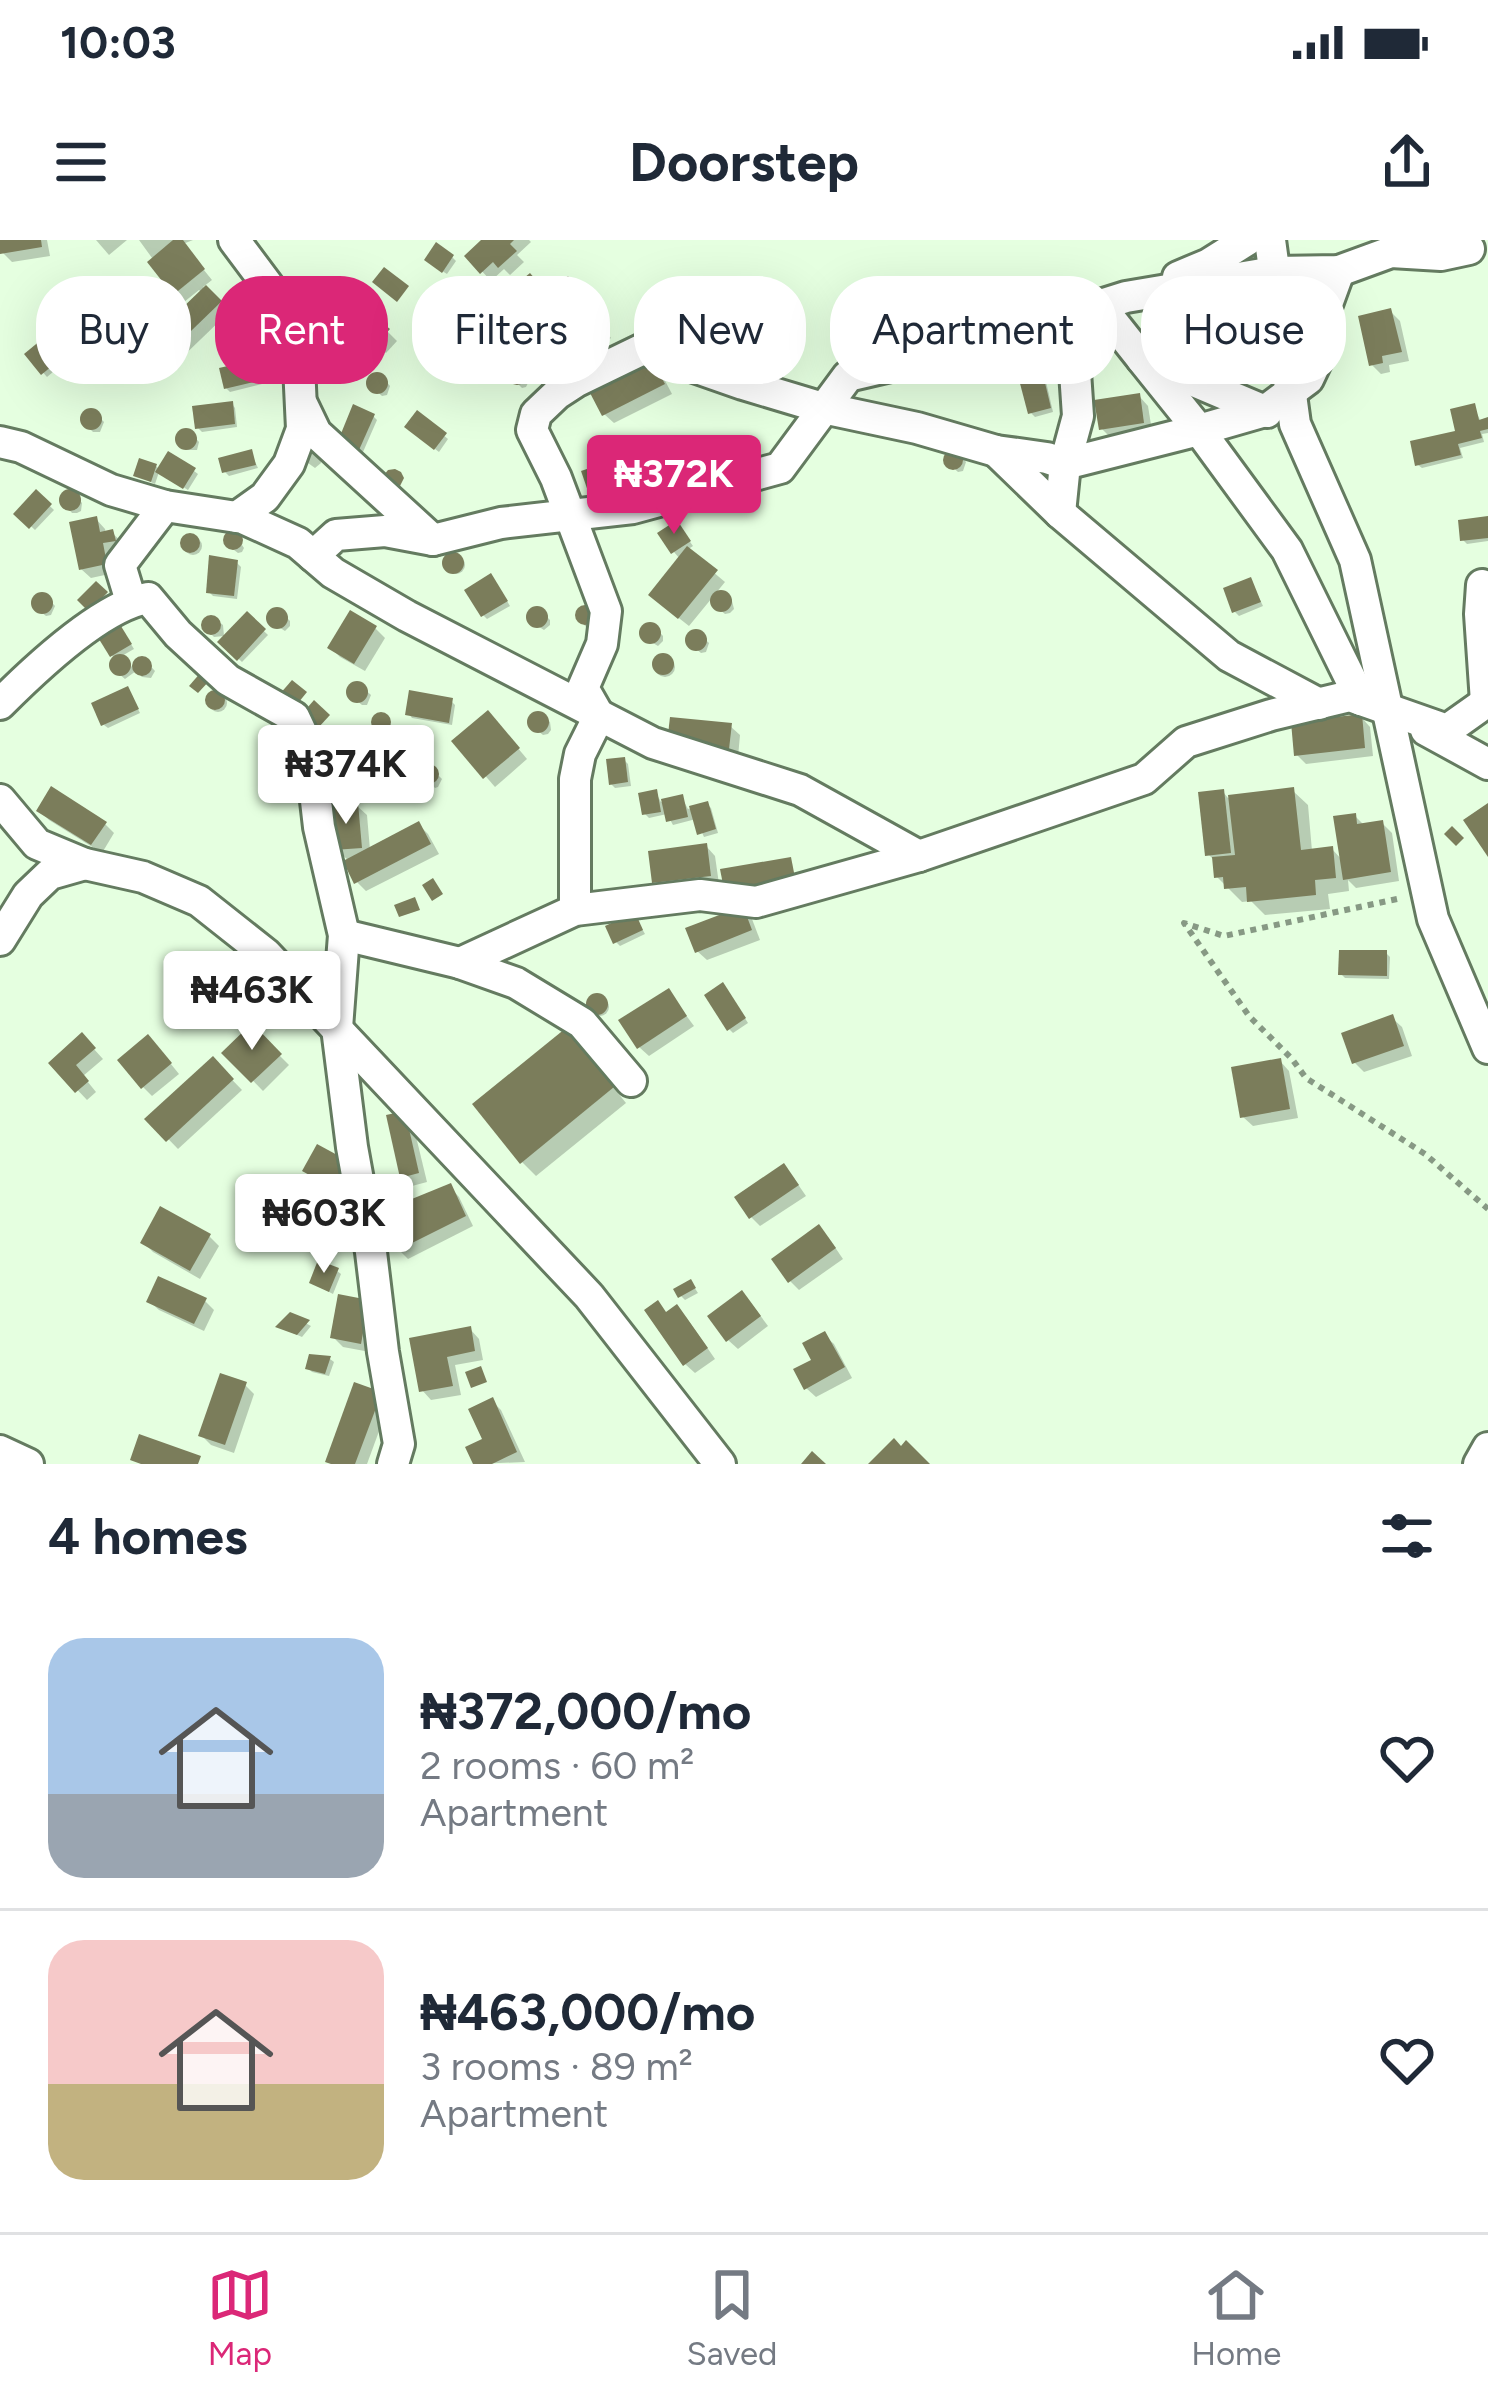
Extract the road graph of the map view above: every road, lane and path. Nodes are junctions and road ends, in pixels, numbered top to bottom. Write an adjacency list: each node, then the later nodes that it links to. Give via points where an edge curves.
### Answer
1 (234, 240): 16 (street, via 281,303)
2 (1247, 240): 7 (street)
3 (1270, 240): 6 (street)
4 (1476, 252): 5 (street, via 1391,252)
5 (1340, 271): 6 (street); 15 (street, via 1308,380)
6 (1274, 272): 7 (street); 15 (street)
7 (1135, 296): 8 (street)
8 (1117, 301)
9 (1117, 327): 10 (street)
10 (1141, 358)
11 (842, 384): 17 (street)
12 (1076, 384): 23 (street, via 1078,416)
13 (1162, 384): 20 (street)
14 (1200, 384): 18 (street)
15 (1290, 392): 18 (street); 19 (street)
16 (301, 400): 27 (street, via 302,429 289,464 266,497); 28 (street, via 316,433)
17 (823, 408): 22 (street); 26 (street, via 780,468 633,508); 26 (street, via 643,349 577,381 536,413 532,430)
18 (1264, 412): 19 (street); 20 (street)
19 (1294, 424): 35 (street, via 1355,560)
20 (1199, 430): 23 (street); 35 (street, via 1287,550)
21 (0, 442): 24 (street)
22 (996, 451): 23 (street); 25 (street)
23 (1065, 464): 25 (street)
24 (165, 506): 27 (street); 31 (street, via 120,565)
25 (1060, 513): 34 (street, via 1229,656)
26 (569, 514): 28 (street); 36 (street, via 606,610 584,688)
27 (237, 517): 29 (street)
28 (434, 540): 29 (street, via 385,531 336,535)
29 (314, 556): 36 (street, via 406,616)
30 (1482, 585): 32 (street)
31 (130, 602): 33 (street, via 46,658); 43 (street, via 148,598 228,680 294,717 320,772 319,827)
32 (1487, 702): 35 (street, via 1447,730)
33 (0, 704)
34 (1319, 704): 35 (street, via 1350,696); 39 (street, via 1186,742 1144,779)
35 (1375, 705): 37 (street); 41 (street)
36 (599, 716): 39 (street, via 653,743 800,790); 42 (street, via 575,779)
37 (1481, 759)
38 (0, 800): 40 (street, via 37,844)
39 (919, 856): 42 (street, via 756,902 700,895)
40 (85, 865): 44 (street, via 50,874); 46 (street, via 143,877 199,901 266,954)
41 (1429, 899): 47 (street); 49 (path, via 1390,899 1224,936 1184,923 1249,1016 1306,1078 1425,1154)
42 (575, 910): 45 (street)
43 (344, 935): 45 (street); 46 (street)
44 (0, 940)
45 (460, 963): 48 (street, via 516,983 582,1023)
46 (337, 1028): 53 (street, via 400,1444); 54 (street, via 589,1296)
47 (1488, 1048)
48 (631, 1081)
49 (1488, 1209)
50 (1488, 1448): 55 (street)
51 (0, 1451): 52 (street)
52 (28, 1464)
53 (393, 1464)
54 (720, 1464)
55 (1479, 1464)

